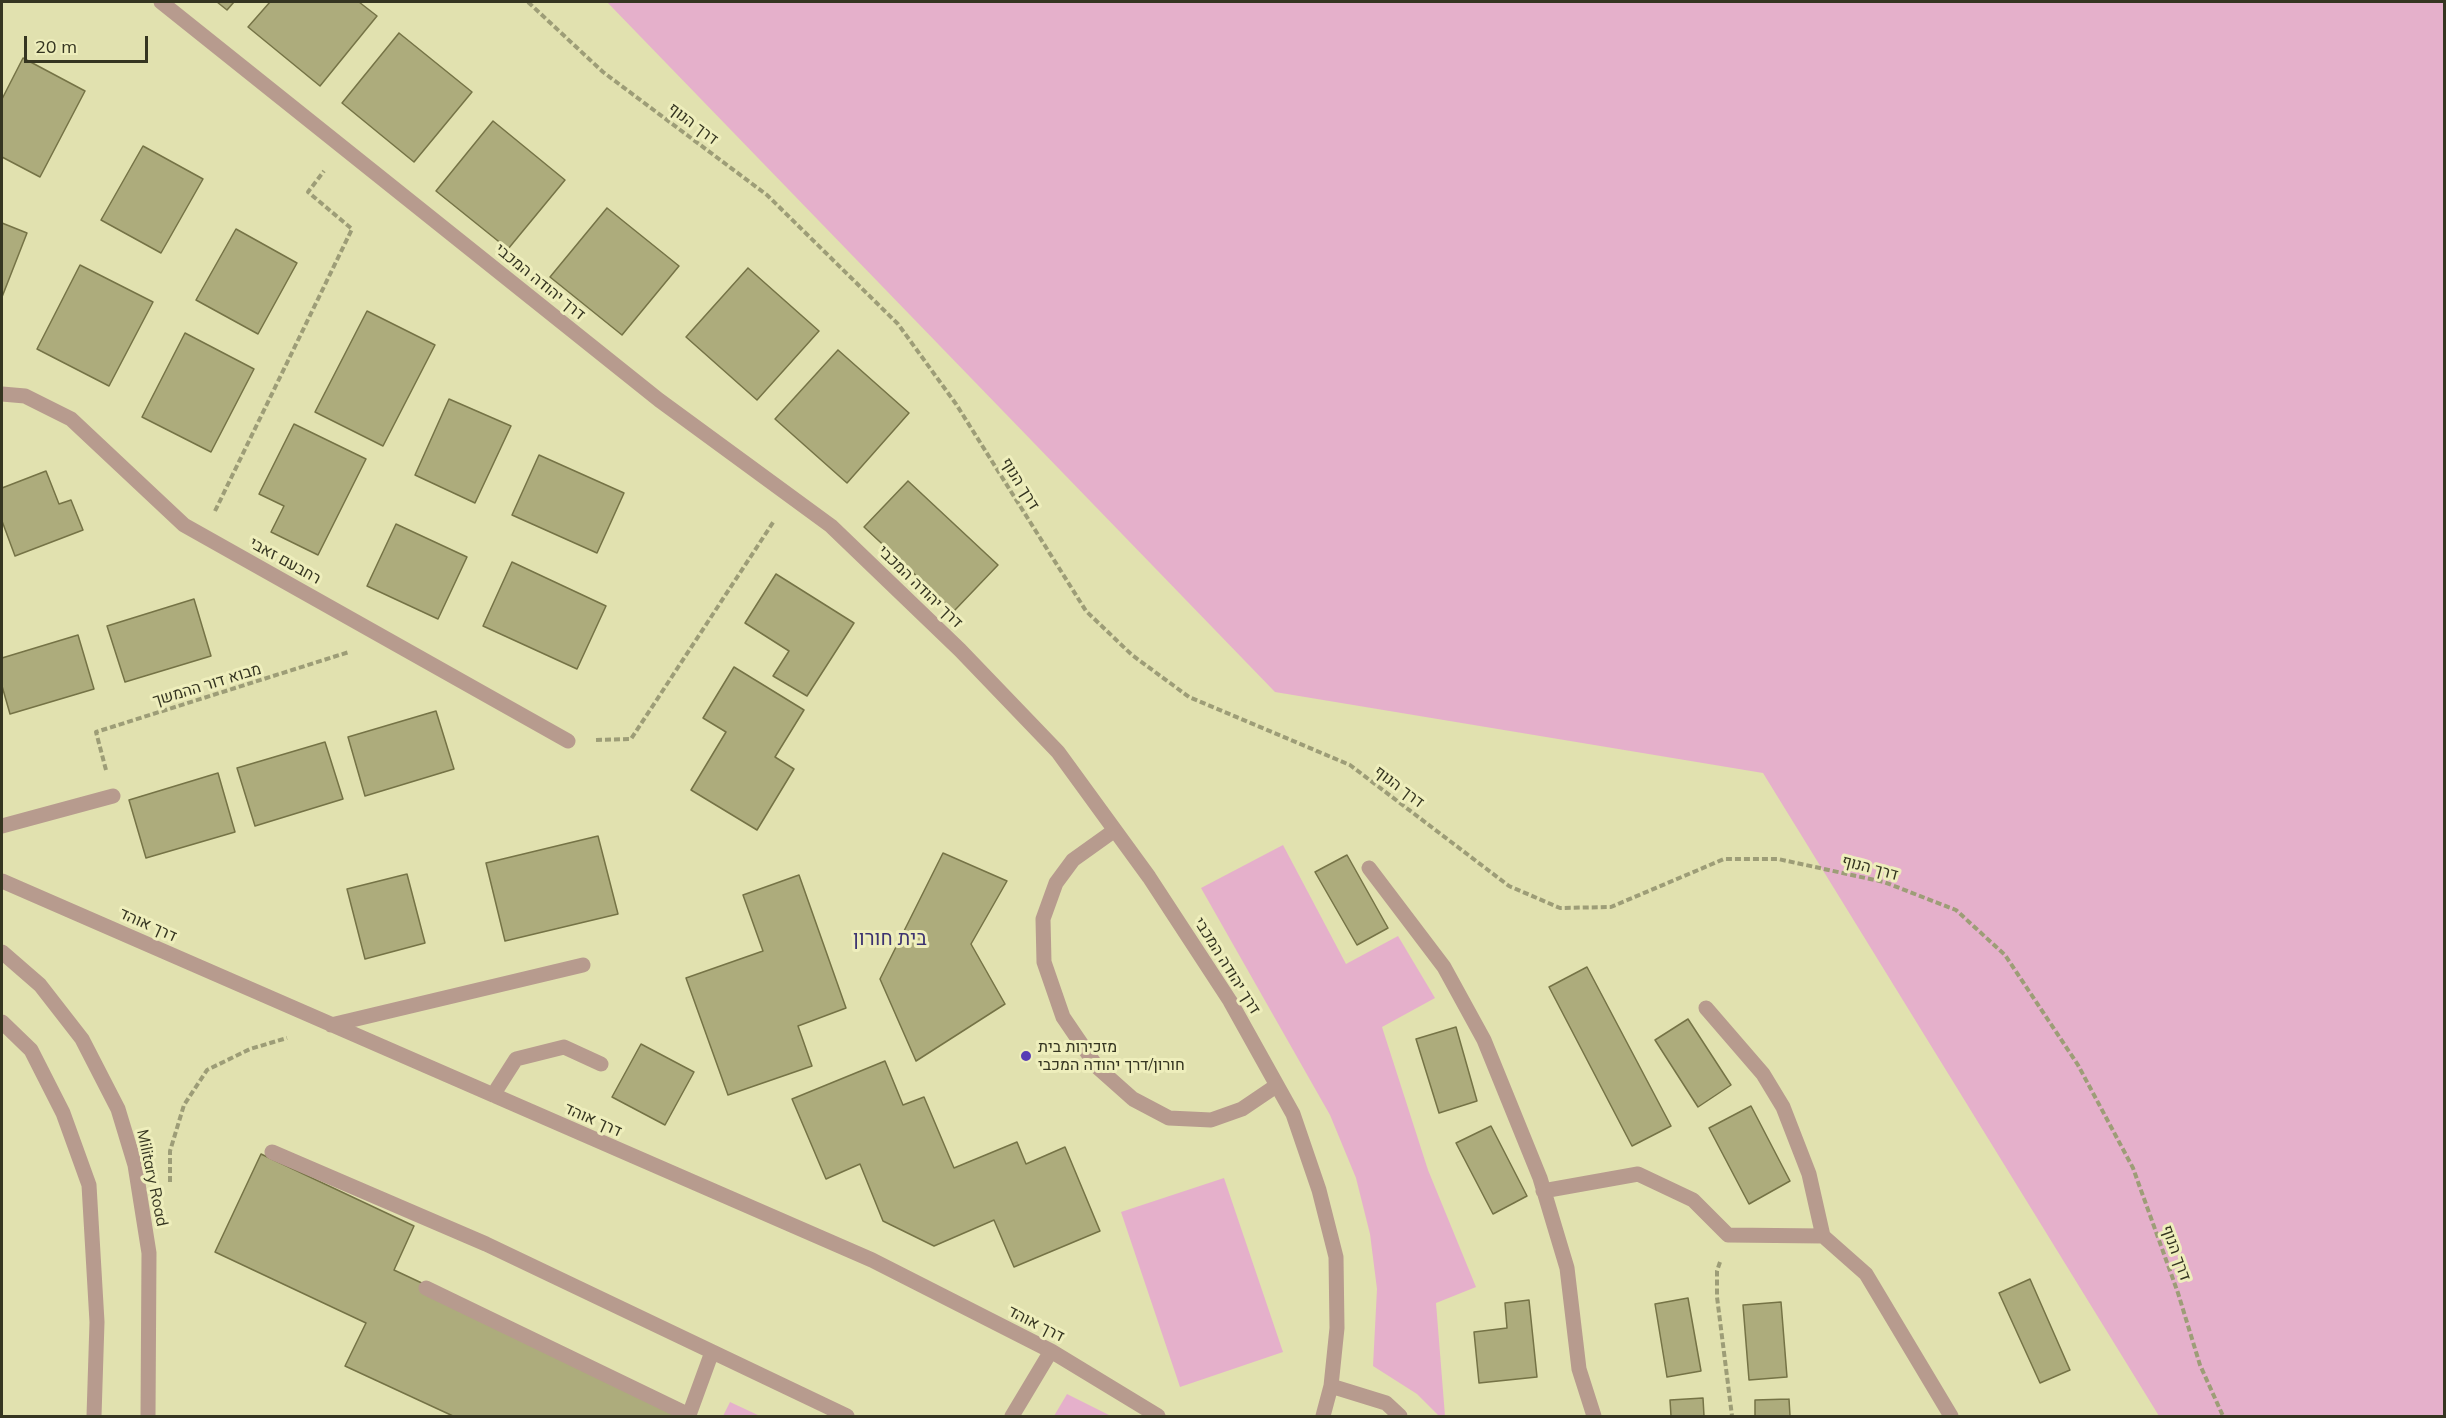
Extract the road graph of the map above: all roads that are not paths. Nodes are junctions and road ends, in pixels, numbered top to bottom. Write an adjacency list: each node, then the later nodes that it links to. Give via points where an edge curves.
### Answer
1 (162, 2): 6 (street, דרך יהודה המכבי, via 658,400 831,526 960,650 1058,752)
2 (2, 394): 3 (street, רחבעם זאבי, via 25,396 71,419 184,525)
3 (568, 741)
4 (113, 796): 5 (street)
5 (2, 826)
6 (1115, 830): 15 (street, דרך יהודה המכבי, via 1230,1001); 15 (street, via 1073,860 1056,883 1043,919 1044,962 1063,1017 1097,1067 1133,1099 1169,1118 1211,1120 1242,1109)
7 (1369, 868): 18 (street, via 1444,967 1484,1040)
8 (2, 882): 13 (street, דרך אוהד)
9 (2, 951): 25 (street, Military Road, via 40,985 82,1040 118,1109 135,1165 148,1253)
10 (583, 965): 13 (street)
11 (1706, 1008): 19 (street, via 1763,1074 1783,1107 1809,1174)
12 (2, 1022): 24 (street, via 31,1050 63,1113 89,1185 97,1323)
13 (331, 1025): 16 (street, דרך אוהד)
14 (601, 1064): 16 (street, via 564,1047 516,1059)
15 (1276, 1086): 23 (street, דרך יהודה המכבי, via 1293,1114 1316,1179 1336,1257 1337,1328)
16 (493, 1095): 21 (street, דרך אוהד, via 872,1260)
17 (272, 1152): 22 (street, via 486,1244)
18 (1544, 1191): 19 (street, via 1638,1174 1693,1200 1728,1235); 31 (street, via 1567,1268 1578,1369)
19 (1823, 1236): 32 (street, via 1866,1274)
20 (426, 1288): 22 (street, via 689,1415)
21 (1051, 1351): 27 (street); 28 (street, דרך אוהד)
22 (712, 1352): 26 (street)
23 (1330, 1386): 29 (street, דרך יהודה המכבי); 30 (street, via 1386,1403)
24 (94, 1416)
25 (148, 1416)
26 (848, 1416)
27 (1012, 1416)
28 (1158, 1416)
29 (1323, 1416)
30 (1400, 1416)
31 (1594, 1416)
32 (1951, 1416)

